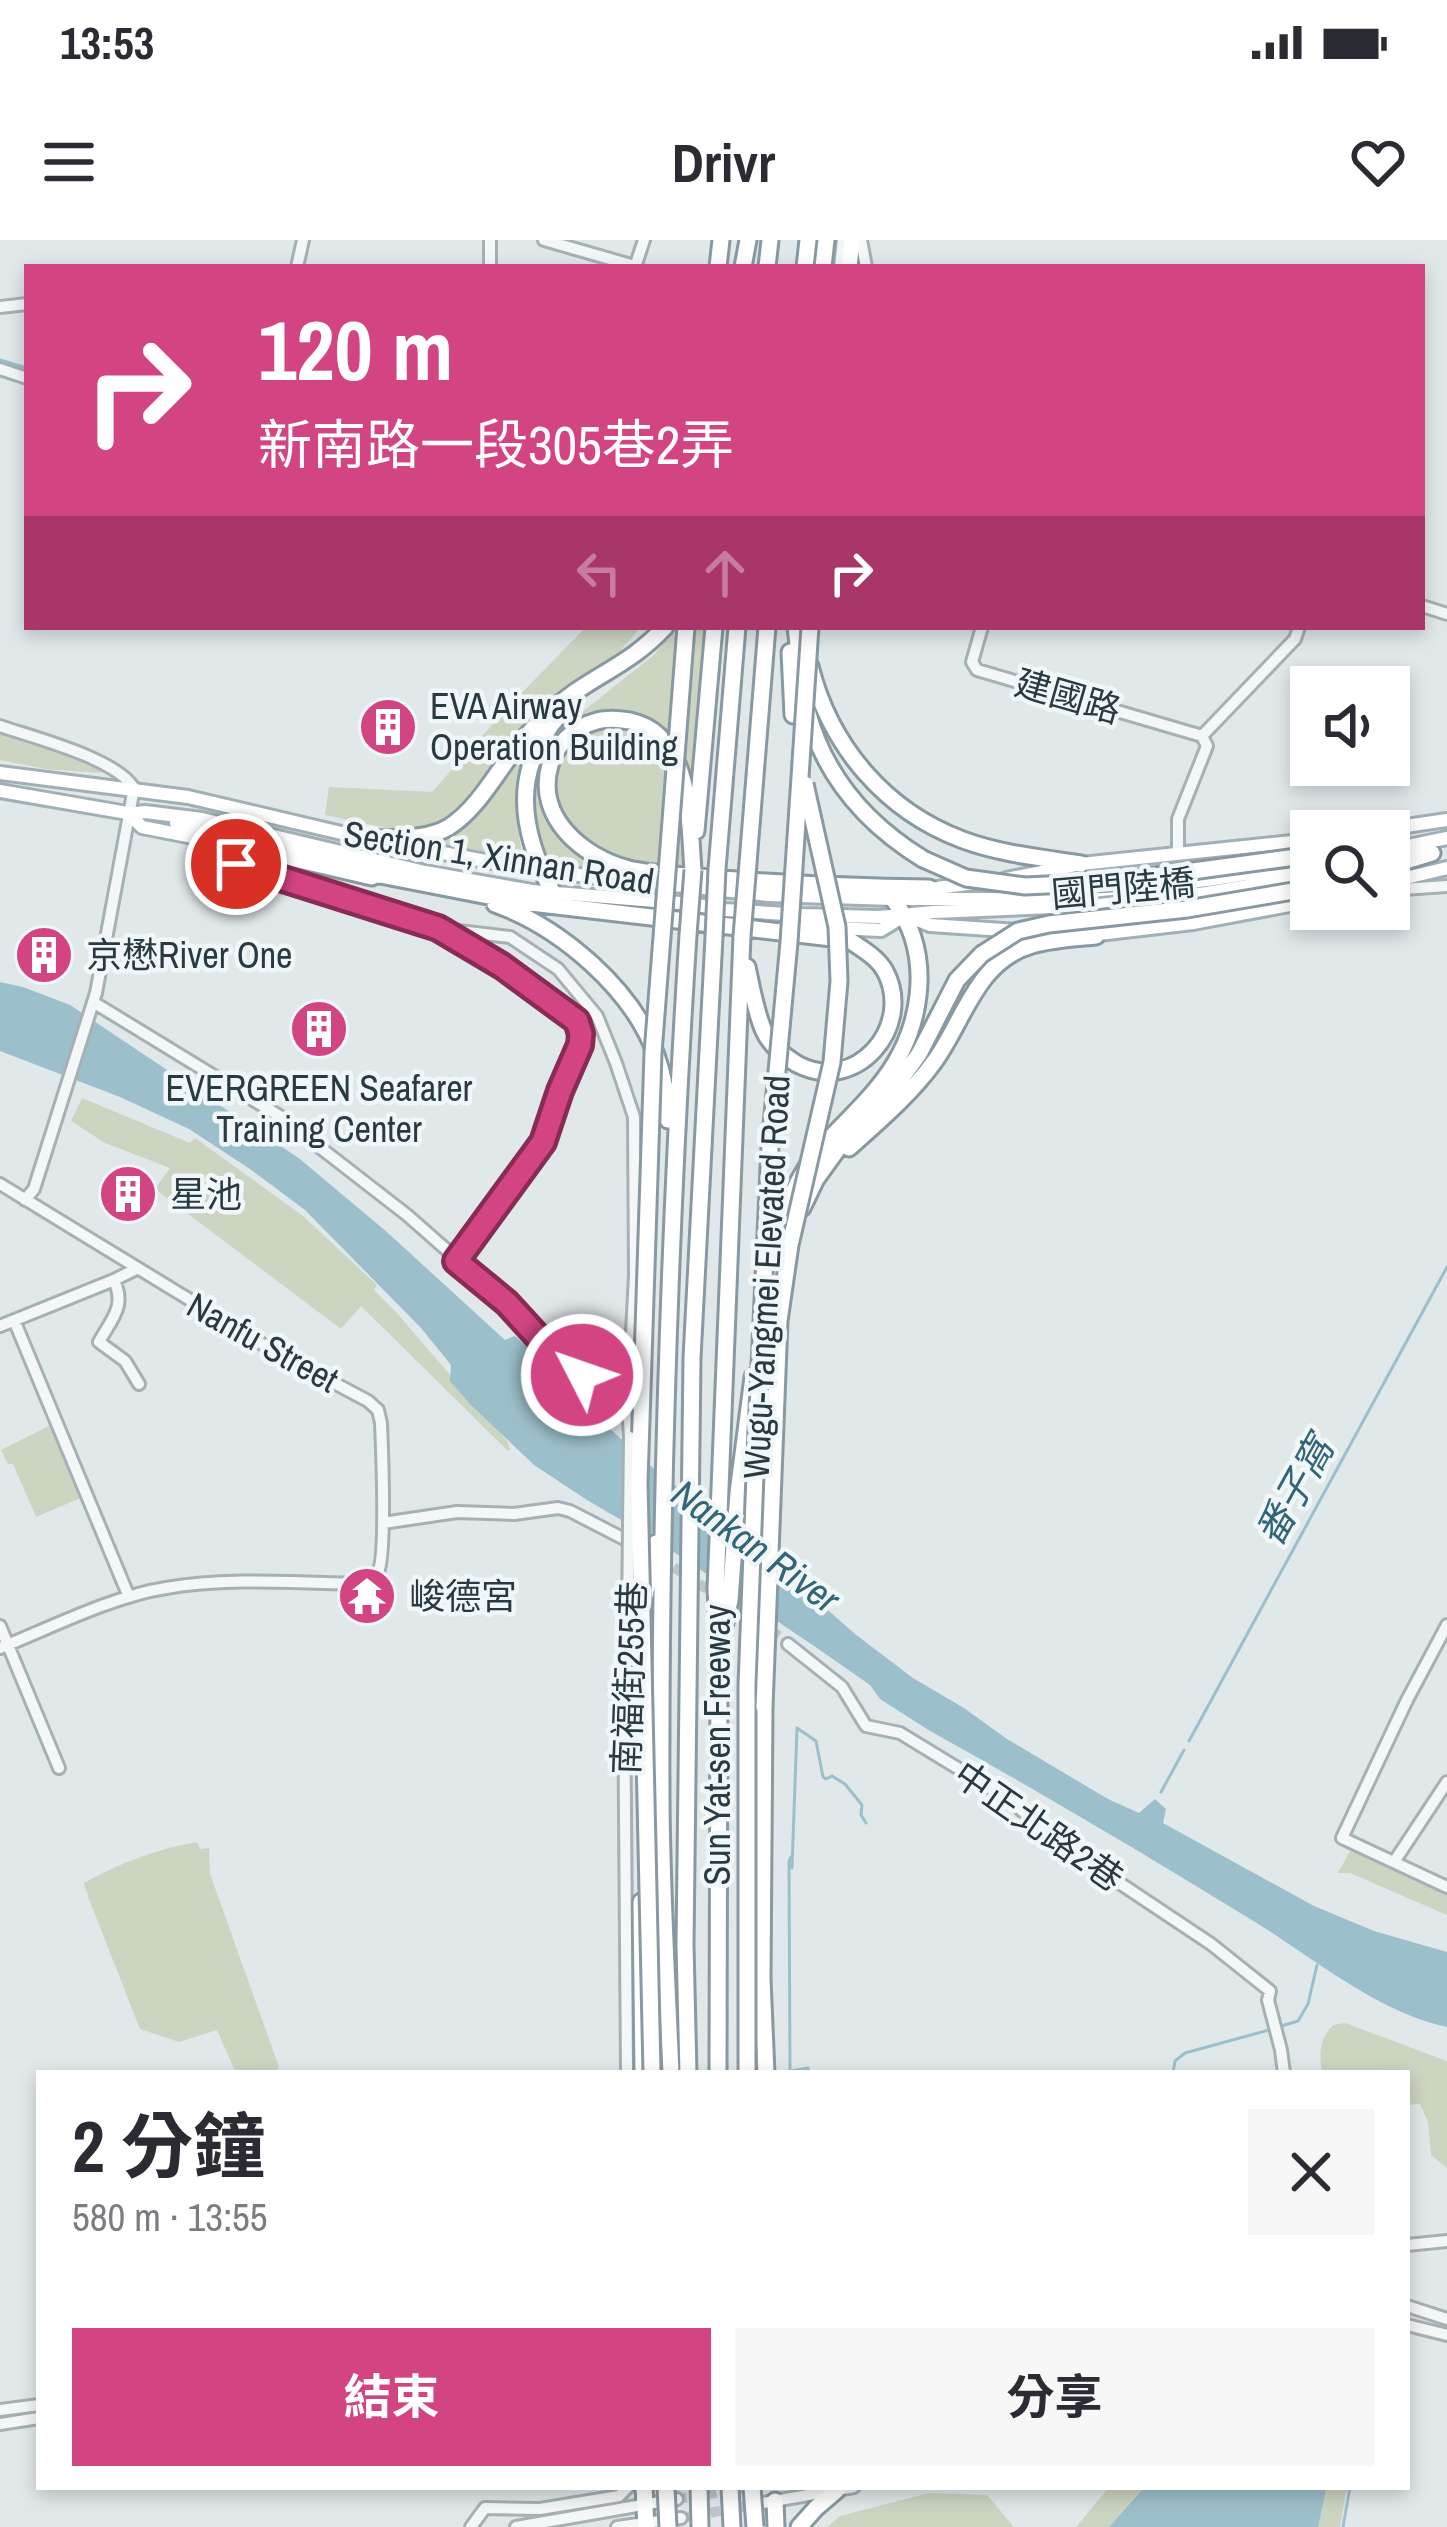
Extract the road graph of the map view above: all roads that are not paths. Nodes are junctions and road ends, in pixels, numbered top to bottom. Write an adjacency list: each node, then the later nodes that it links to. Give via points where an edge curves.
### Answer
1 (544, 240): 2 (street)
2 (626, 264)
3 (661, 630): 14 (highway)
4 (686, 630): 77 (highway, bridge, via 653,1053 639,1482)
5 (714, 630): 33 (highway)
6 (736, 630): 80 (highway, Sun Yat-sen Freeway, bridge, via 695,1283)
7 (767, 630): 48 (highway, Sun Yat-sen Freeway, bridge)
8 (800, 630): 83 (highway, bridge, via 793,715 834,913 839,980 832,1062 778,1321 764,1707)
9 (800, 630): 29 (highway, bridge, via 806,702 827,763 868,818 923,859 966,878 1025,886)
10 (800, 630): 82 (highway, Wugu-Yangmei Elevated Road, bridge, via 747,1684)
11 (801, 630): 30 (highway, via 832,724 884,793 967,842)
12 (981, 630): 16 (street, 建國路, via 977,670)
13 (1298, 630): 16 (street)
14 (588, 685): 23 (highway, via 547,715 447,828); 34 (highway, via 550,727 531,764 526,817)
15 (0, 726): 18 (street, Section 1, Xinnan Road, via 107,766)
16 (1202, 736): 28 (street, via 1207,746 1178,819)
17 (0, 773): 18 (main road)
18 (134, 788): 20 (street); 23 (main road, Section 1, Xinnan Road)
19 (0, 791): 20 (main road)
20 (129, 814): 26 (main road, via 142,827); 41 (main road, Section 1, Xinnan Road, via 202,819); 45 (main road, Section 1, Xinnan Road, via 499,893); 50 (street)
21 (1447, 820): 22 (main road)
22 (1410, 825)
23 (367, 838): 34 (main road, Section 1, Xinnan Road)
24 (1447, 838): 27 (main road)
25 (1290, 842): 28 (main road)
26 (234, 845): 35 (highway); 47 (street, via 236,864)
27 (1410, 846)
28 (1178, 854): 30 (main road)
29 (1290, 858)
30 (1082, 864): 43 (main road)
31 (1290, 867): 43 (main road, 國門陸橋, bridge, via 1074,893)
32 (1447, 868): 37 (main road)
33 (693, 870): 43 (highway, via 683,784 660,737 627,720 577,729 552,759 547,794 565,832 607,861); 52 (highway, bridge)
34 (542, 871): 41 (highway); 42 (main road, Section 1, Xinnan Road)
35 (367, 876): 48 (highway, via 849,940 884,969 891,987 889,1028 878,1047 859,1064 823,1073 784,1057 764,1033); 52 (highway, via 497,905 553,931 587,959 655,1052)
36 (1290, 878): 43 (main road, 國門陸橋, via 1100,905)
37 (1410, 879)
38 (1410, 886): 39 (street)
39 (1447, 886)
40 (1290, 892): 51 (highway, bridge, via 1018,931 957,980 920,1054)
41 (554, 893): 45 (main road, Section 1, Xinnan Road, via 692,904)
42 (893, 899): 43 (main road, Section 1, Xinnan Road); 46 (highway)
43 (932, 899): 46 (main road)
44 (1290, 905): 49 (main road)
45 (724, 915): 46 (main road); 46 (main road, via 880,930)
46 (905, 915): 49 (main road, via 930,925); 58 (highway, via 921,978 915,1021 878,1087 802,1174)
47 (438, 928): 55 (street, via 577,1021 581,1034 543,1142); 71 (street, bridge, via 510,937 558,969 597,1016 634,1117)
48 (742, 936): 65 (highway, Sun Yat-sen Freeway)
49 (1096, 936): 51 (highway, via 1034,944 996,964 918,1082)
50 (93, 1001): 54 (street); 55 (street, via 278,1115)
51 (816, 1179): 58 (highway)
52 (672, 1183): 64 (highway)
53 (0, 1184): 54 (street, Nanfu Street)
54 (25, 1201): 56 (street, Nanfu Street)
55 (456, 1261): 62 (street)
56 (136, 1269): 57 (street); 63 (street, Nanfu Street, via 378,1411)
57 (114, 1280): 59 (street); 61 (street, via 121,1304 99,1342)
58 (770, 1288): 65 (highway)
59 (14, 1320): 60 (street); 66 (street)
60 (0, 1326)
61 (139, 1384)
62 (615, 1401)
63 (382, 1523): 66 (street, Nanfu Street, via 379,1573 361,1584 213,1583); 71 (street, 南福街255巷, via 559,1508 632,1541)
64 (659, 1554): 78 (highway, via 646,1591 639,1771); 79 (highway)
65 (723, 1595): 81 (highway, Sun Yat-sen Freeway)
66 (129, 1597): 70 (street)
67 (1447, 1625): 74 (street, via 1342,1838)
68 (0, 1626): 70 (street)
69 (788, 1644): 84 (street, 中正北路2巷, via 842,1687 866,1726 900,1733 1010,1800 1270,1991)
70 (4, 1647): 72 (street)
71 (625, 1683): 76 (street, 南福街255巷)
72 (59, 1768)
73 (1447, 1782): 74 (street)
74 (1394, 1862): 75 (street)
75 (1447, 1887)
76 (627, 2070)
77 (648, 2070)
78 (648, 2070)
79 (671, 2070)
80 (688, 2070)
81 (718, 2070)
82 (748, 2070)
83 (766, 2070)
84 (1283, 2070)
85 (1447, 2241): 86 (street)
86 (1410, 2245)
87 (1410, 2307): 88 (street)
88 (1447, 2320)
89 (1410, 2329): 90 (street)
90 (1447, 2335)
91 (36, 2405): 92 (street)
92 (0, 2410)
93 (36, 2418): 94 (street)
94 (0, 2423)
95 (625, 2490): 107 (street, via 540,2509 484,2508)
96 (699, 2490): 110 (highway)
97 (730, 2490): 111 (highway)
98 (752, 2490): 112 (highway, bridge)
99 (831, 2490): 102 (street)
100 (843, 2490): 114 (highway)
101 (671, 2493): 103 (street); 105 (highway, bridge)
102 (774, 2494): 104 (street); 113 (highway)
103 (643, 2496): 106 (highway); 108 (street)
104 (748, 2506)
105 (675, 2523): 106 (street)
106 (646, 2524): 109 (street)
107 (471, 2527)
108 (516, 2527)
109 (617, 2527)
110 (700, 2527)
111 (732, 2527)
112 (755, 2527)
113 (776, 2527)
114 (799, 2527)

